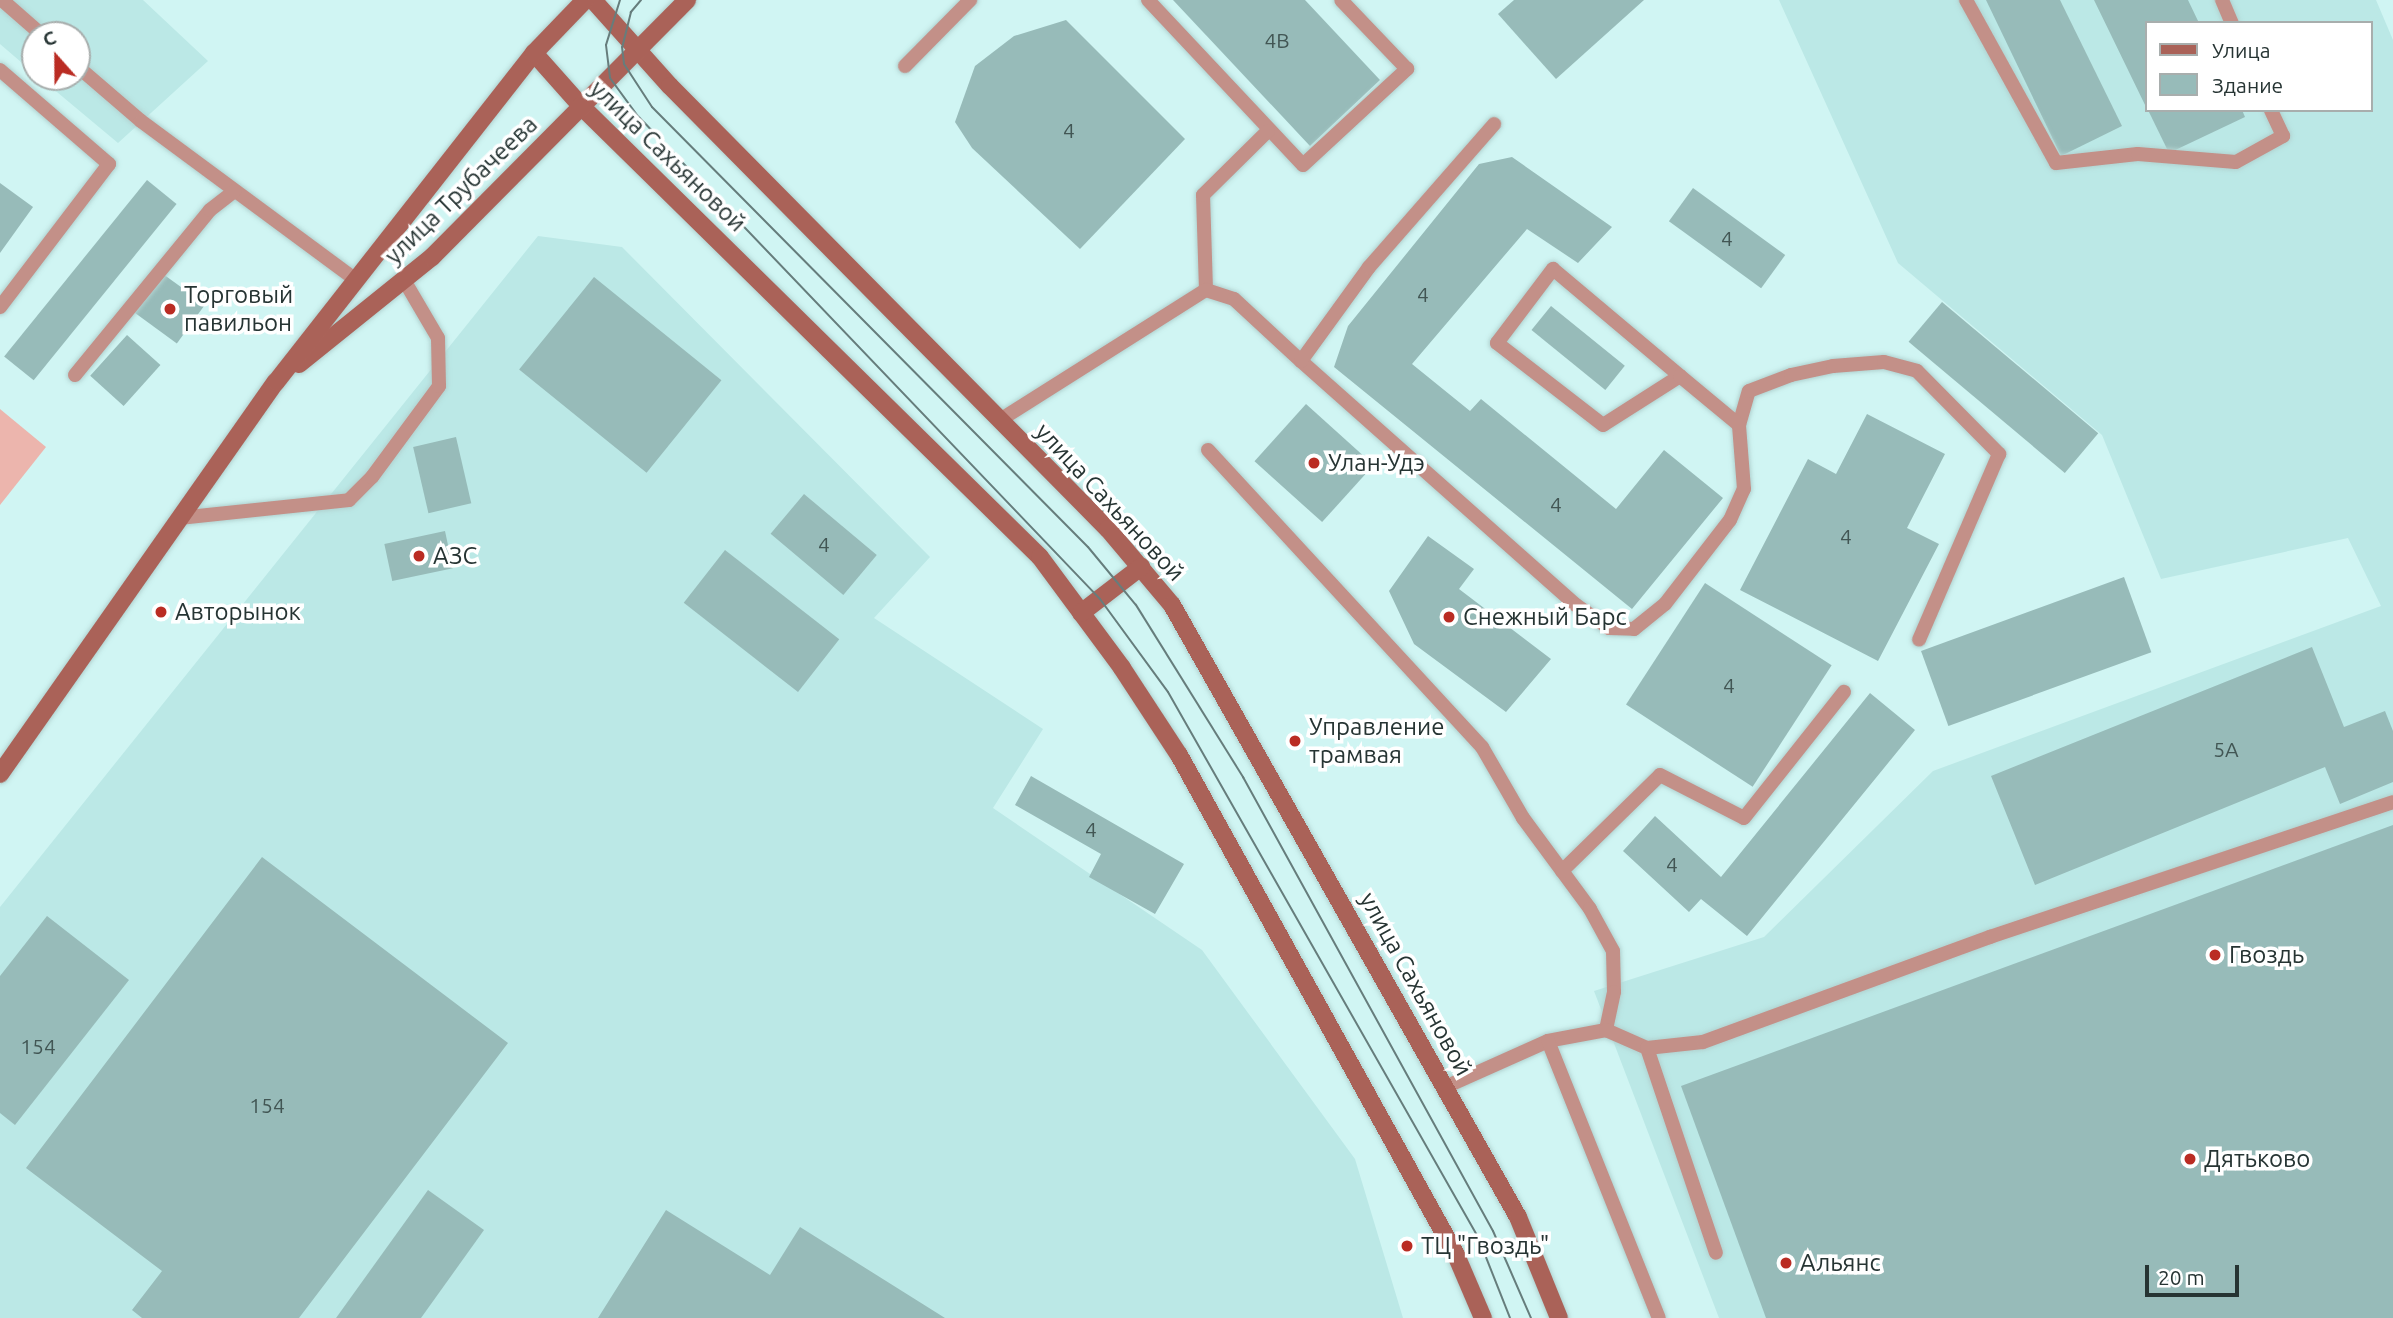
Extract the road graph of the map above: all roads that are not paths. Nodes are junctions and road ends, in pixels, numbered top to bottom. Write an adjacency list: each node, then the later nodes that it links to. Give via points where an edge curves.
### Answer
1 (2, 0): 10 (lane)
2 (585, 0): 13 (main road, улица Трубачеева)
3 (593, 0): 12 (main road, улица Сахьяновой)
4 (687, 0): 12 (main road, улица Трубачеева)
5 (970, 0): 14 (lane)
6 (1148, 0): 20 (lane)
7 (1341, 0): 20 (lane, via 1407,69 1303,165)
8 (1966, 0): 18 (lane, via 2056,163 2138,154 2236,162 2283,136)
9 (2222, 0): 11 (lane)
10 (26, 21)
11 (2231, 21)
12 (639, 49): 17 (main road, улица Трубачеева); 30 (main road, улица Сахьяновой)
13 (534, 53): 17 (main road, улица Сахьяновой); 23 (main road, улица Трубачеева)
14 (905, 66)
15 (0, 70): 25 (lane, via 109,164)
16 (91, 78): 21 (lane)
17 (581, 106): 22 (main road, улица Трубачеева); 35 (main road, улица Сахьяновой, via 1040,556)
18 (2273, 112)
19 (1494, 124): 26 (lane, via 1369,267)
20 (1268, 131): 24 (lane, via 1203,195)
21 (234, 191): 23 (lane); 27 (lane, via 210,210)
22 (404, 280): 29 (main road, улица Трубачеева); 33 (lane, via 438,338 439,386 372,477 349,500)
23 (356, 281): 29 (main road, улица Трубачеева)
24 (1206, 290): 26 (lane, via 1234,299); 30 (lane)
25 (0, 307)
26 (1301, 361): 31 (lane, via 1576,605 1609,628 1634,629 1665,604 1730,520 1744,489)
27 (75, 375)
28 (1680, 376): 28 (lane, via 1553,269 1497,343 1602,425); 31 (lane)
29 (276, 383): 33 (main road, улица Трубачеева)
30 (1000, 420): 34 (main road, улица Сахьяновой)
31 (1739, 425): 36 (lane, via 1749,391 1791,374 1884,362 1917,371 1999,454)
32 (1208, 450): 40 (lane, via 1482,747 1523,818)
33 (179, 518): 38 (main road, улица Трубачеева)
34 (1141, 567): 35 (main road); 44 (main road, улица Сахьяновой, via 1172,605 1236,713)
35 (1081, 613): 46 (main road, улица Сахьяновой, via 1179,755 1456,1255)
36 (1919, 640)
37 (1844, 692): 40 (lane, via 1744,818 1660,775)
38 (0, 774)
39 (2393, 802): 43 (lane, via 1990,937 1703,1042)
40 (1562, 871): 41 (lane, via 1613,951 1614,992)
41 (1606, 1030): 42 (lane); 43 (lane)
42 (1548, 1041): 44 (lane); 48 (lane)
43 (1647, 1048): 45 (lane)
44 (1445, 1087): 47 (main road, улица Сахьяновой, via 1518,1217)
45 (1716, 1253)
46 (1483, 1318)
47 (1559, 1318)
48 (1659, 1318)

